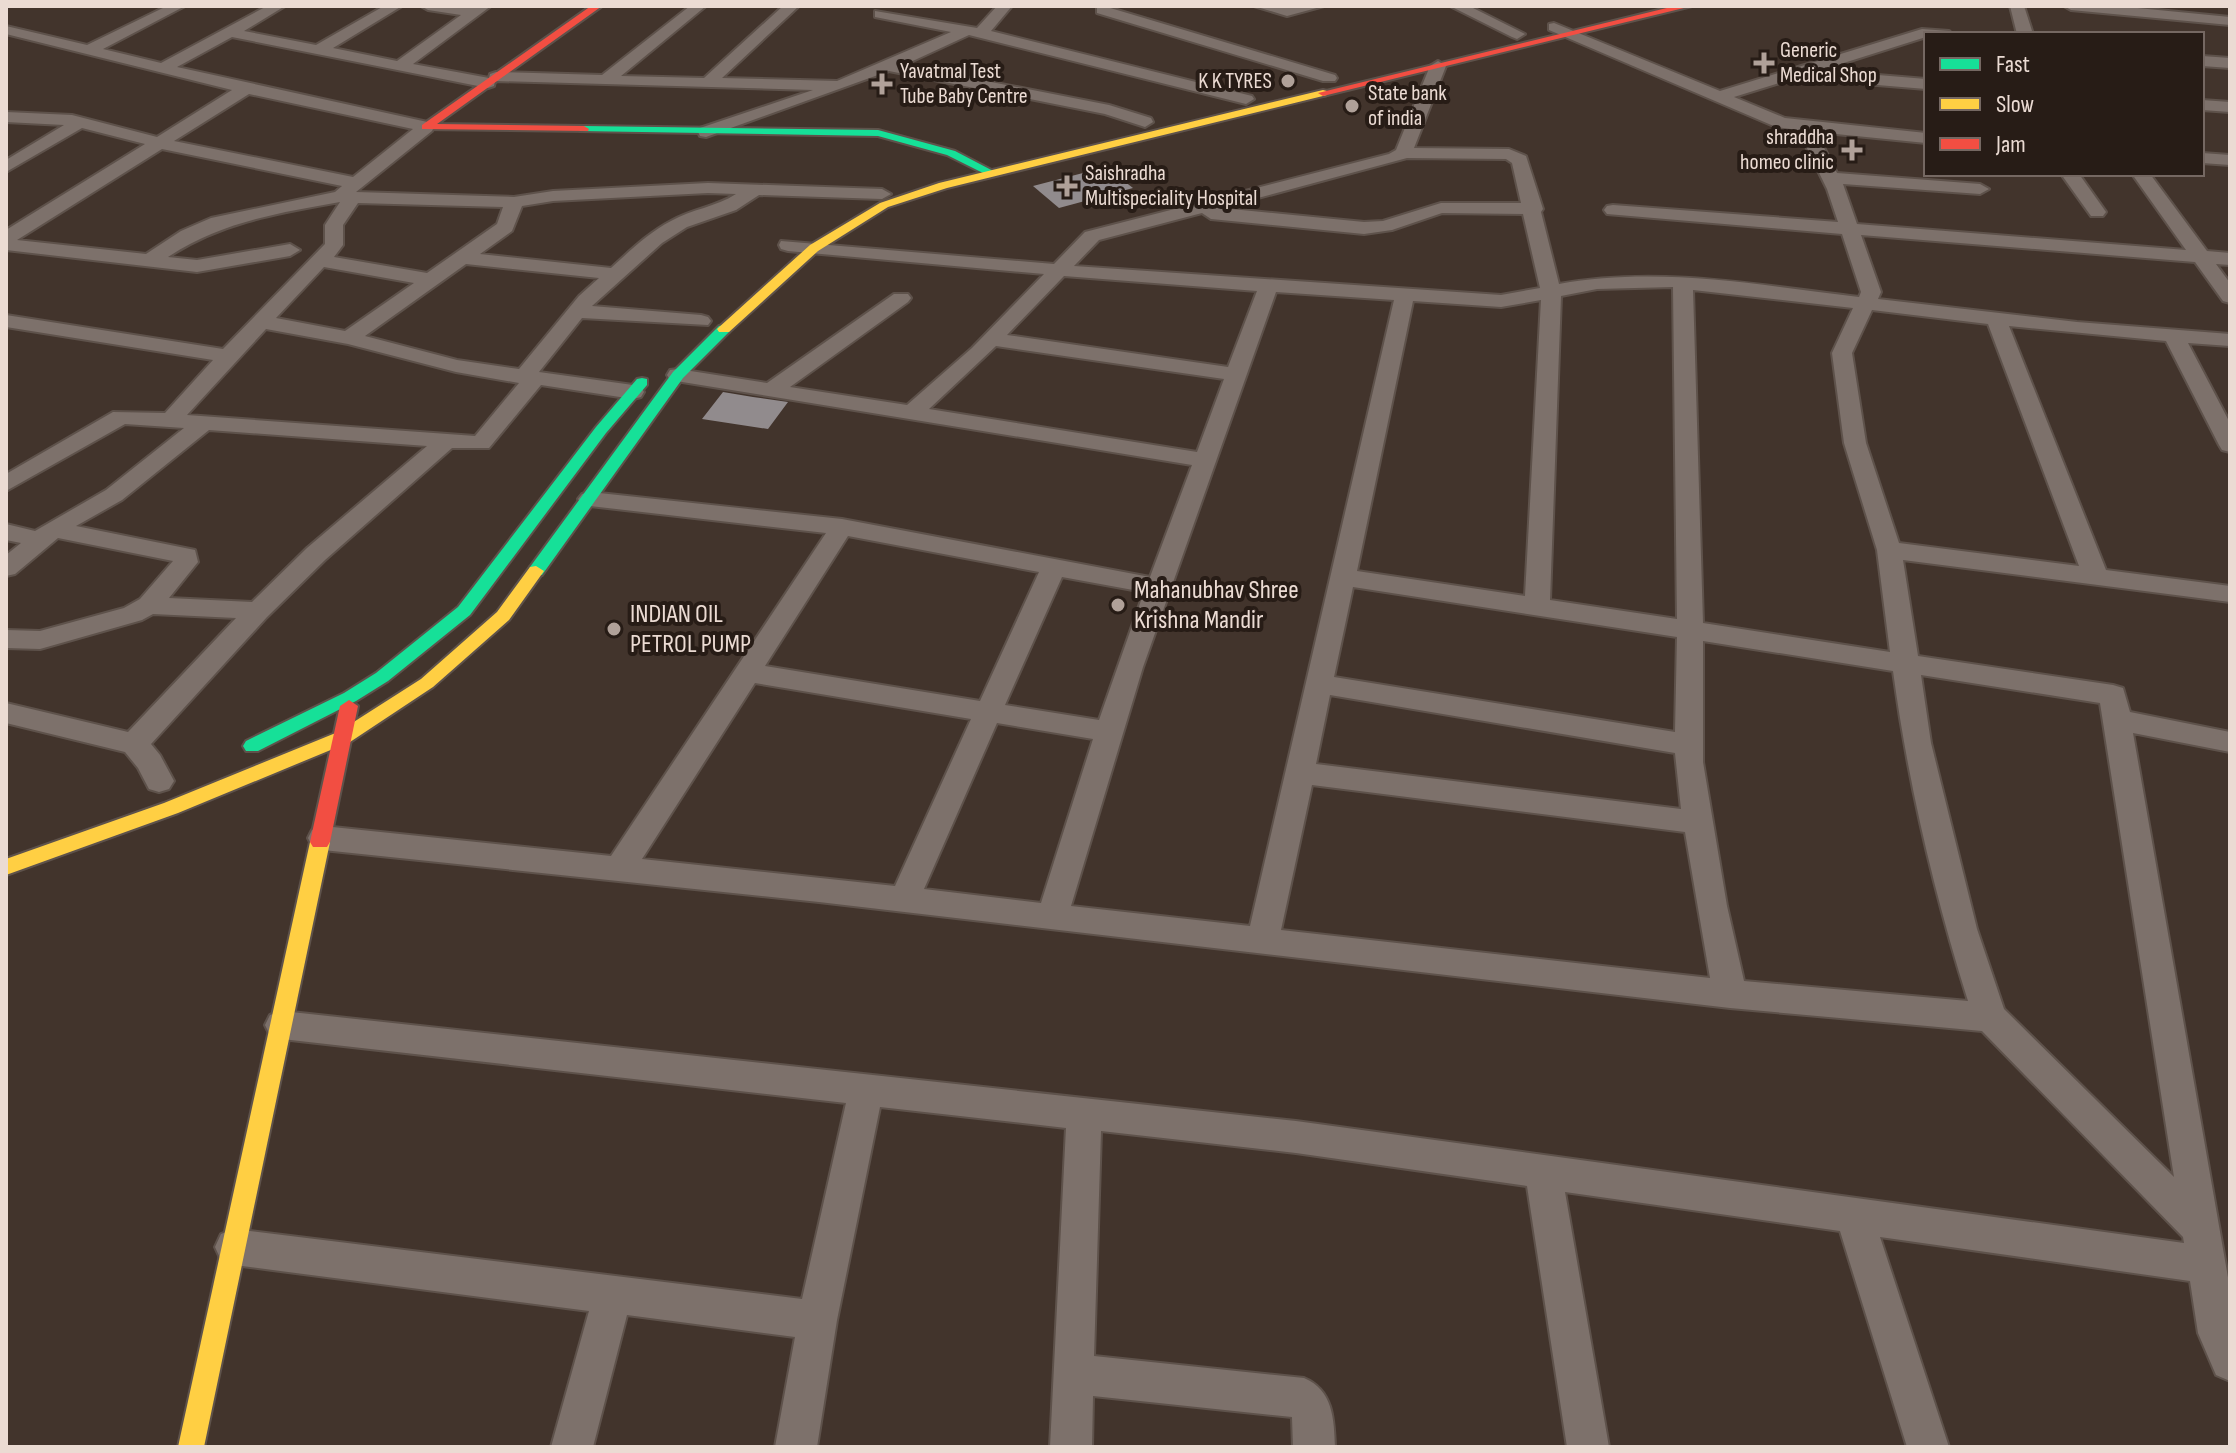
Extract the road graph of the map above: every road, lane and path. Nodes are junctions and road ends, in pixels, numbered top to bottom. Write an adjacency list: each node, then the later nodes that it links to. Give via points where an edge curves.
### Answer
1 (151, 6): 17 (street)
2 (278, 6): 25 (street)
3 (395, 6): 29 (street)
4 (428, 6): 18 (street)
5 (597, 6): 39 (main road)
6 (699, 6): 40 (street)
7 (792, 6): 41 (street)
8 (888, 6): 23 (street, via 880,14)
9 (1005, 6): 23 (street)
10 (1261, 6): 11 (street, via 1287,12)
11 (1317, 6)
12 (1457, 6): 27 (street)
13 (1638, 6): 21 (main road)
14 (1687, 6): 28 (main road)
15 (2017, 6): 24 (street)
16 (2071, 6): 20 (street)
17 (175, 8): 30 (street)
18 (479, 9): 33 (street)
19 (1102, 10): 38 (street)
20 (2230, 21)
21 (1554, 27): 27 (main road); 28 (street)
22 (6, 30): 30 (street)
23 (975, 32): 34 (street); 47 (street)
24 (2024, 32)
25 (233, 33): 29 (street); 37 (street)
26 (1924, 33): 36 (street)
27 (1517, 34): 38 (main road)
28 (1572, 35): 35 (main road); 46 (street)
29 (318, 50): 33 (street)
30 (88, 51): 37 (street)
31 (2204, 61): 32 (street)
32 (2230, 63)
33 (400, 66): 39 (street)
34 (888, 66): 43 (street); 54 (street, via 1109,110)
35 (1438, 66): 45 (main road); 60 (street)
36 (1816, 67): 42 (street, via 1853,78); 46 (street)
37 (162, 69): 44 (street)
38 (1329, 78): 45 (main road)
39 (492, 80): 40 (street); 56 (main road)
40 (606, 80): 41 (street)
41 (709, 82): 43 (street)
42 (1924, 84)
43 (839, 86): 57 (street)
44 (246, 89): 56 (street); 59 (street)
45 (1293, 94): 47 (main road); 65 (main road)
46 (1717, 97): 55 (street, via 1782,123)
47 (1246, 99): 54 (main road)
48 (6, 105): 52 (street)
49 (2204, 105): 50 (street)
50 (2230, 107)
51 (6, 117): 52 (street)
52 (54, 120): 53 (street)
53 (80, 122): 59 (street); 64 (street)
54 (1145, 122): 63 (main road)
55 (1805, 126): 58 (street); 68 (street)
56 (426, 127): 57 (main road); 71 (street)
57 (706, 132): 63 (main road, via 878,133)
58 (1924, 138)
59 (160, 143): 71 (street); 79 (street)
60 (1403, 153): 74 (street, via 1515,155); 75 (street)
61 (2204, 158): 62 (street)
62 (2230, 160)
63 (975, 161): 65 (main road); 72 (main road)
64 (6, 167)
65 (991, 173): 80 (main road, via 884,205)
66 (2071, 176): 77 (street)
67 (2142, 176): 83 (street)
68 (1830, 178): 69 (street); 78 (street)
69 (1980, 189)
70 (755, 190): 72 (street); 73 (street, via 658,190); 89 (street, via 730,206 680,223)
71 (349, 193): 73 (street); 86 (street, via 334,225 334,245); 87 (street, via 218,222)
72 (882, 194): 82 (main road, via 829,217)
73 (514, 202): 84 (street, via 505,227)
74 (1534, 209): 75 (street, via 1441,208 1364,228); 94 (street)
75 (1190, 210): 88 (street, via 1092,236)
76 (1613, 210): 78 (street)
77 (2097, 212)
78 (1848, 226): 83 (street); 97 (street, via 1871,292)
79 (6, 241): 87 (street)
80 (814, 248): 82 (street); 88 (street); 113 (main road)
81 (290, 250): 87 (street, via 216,265)
82 (782, 250)
83 (2201, 257): 85 (street); 95 (street)
84 (464, 258): 89 (street); 90 (street)
85 (2230, 259)
86 (320, 260): 90 (street); 102 (street)
87 (147, 262)
88 (1056, 270): 92 (street); 107 (street)
89 (614, 274): 98 (street)
90 (433, 280): 105 (street)
91 (1683, 283): 94 (street, via 1597,283); 97 (street); 138 (street)
92 (1268, 287): 93 (street); 112 (street)
93 (1405, 294): 94 (street, via 1501,301); 131 (street)
94 (1551, 294): 136 (street)
95 (2230, 297)
96 (901, 298): 115 (street)
97 (1865, 303): 100 (street); 128 (street, via 1842,353 1855,443)
98 (577, 311): 99 (street); 114 (street)
99 (706, 316): 109 (main road)
100 (1996, 319): 104 (street); 132 (street)
101 (6, 321): 103 (street)
102 (263, 322): 105 (street); 110 (street)
103 (32, 325): 106 (street); 110 (street)
104 (2174, 336): 108 (street); 120 (street)
105 (349, 338): 114 (street)
106 (6, 339)
107 (991, 339): 112 (street); 117 (street)
108 (2230, 340)
109 (681, 341)
110 (226, 356): 118 (street)
111 (652, 371): 116 (main road)
112 (1236, 374): 122 (street)
113 (678, 375): 115 (street); 124 (main road)
114 (528, 378): 116 (street); 121 (street, via 481,443)
115 (770, 391): 117 (street)
116 (633, 392): 143 (main road, via 464,611)
117 (911, 413): 122 (street)
118 (170, 421): 119 (street); 123 (street, via 121,417)
119 (203, 424): 121 (street); 127 (street, via 114,495)
120 (2227, 432)
121 (446, 441): 137 (street)
122 (1205, 460): 133 (street)
123 (12, 474)
124 (590, 499): 125 (street); 148 (main road, via 503,616 427,683)
125 (842, 527): 129 (street); 141 (street)
126 (6, 532): 127 (street)
127 (46, 534): 130 (street); 135 (street, via 186,556)
128 (1889, 550): 132 (street); 140 (street)
129 (1054, 566): 133 (street); 144 (street)
130 (6, 568)
131 (1343, 577): 136 (street); 142 (street)
132 (2096, 577): 134 (street)
133 (1160, 587): 147 (street)
134 (2230, 594)
135 (149, 605): 137 (street); 139 (street, via 40,640)
136 (1537, 607): 138 (street)
137 (258, 611): 150 (street)
138 (1690, 631): 140 (street); 151 (street)
139 (6, 639)
140 (1905, 663): 146 (street, via 2113,695); 163 (street, via 1917,743 1957,913)
141 (747, 672): 144 (street); 158 (street)
142 (1319, 684): 151 (street); 153 (street)
143 (350, 697): 148 (main road); 152 (main road)
144 (989, 712): 147 (street); 159 (street)
145 (6, 713): 150 (street)
146 (2117, 720): 149 (street); 170 (street)
147 (1109, 732): 160 (street)
148 (344, 737): 156 (main road); 157 (main road, via 171,808)
149 (2230, 742)
150 (134, 744): 154 (street)
151 (1689, 745): 155 (street)
152 (232, 754)
153 (1300, 773): 155 (street); 161 (street)
154 (159, 781)
155 (1698, 822): 162 (street)
156 (323, 838): 158 (street); 164 (main road)
157 (6, 867)
158 (619, 869): 159 (street)
159 (904, 900): 160 (street)
160 (1052, 916): 161 (street)
161 (1263, 940): 162 (street)
162 (1730, 994): 163 (street)
163 (1990, 1017): 170 (street)
164 (282, 1025): 165 (street); 169 (main road)
165 (866, 1090): 166 (street); 172 (street)
166 (1084, 1114): 167 (street); 174 (street)
167 (1543, 1172): 168 (street); 180 (street)
168 (1854, 1215): 170 (street); 181 (street)
169 (234, 1247): 171 (street); 175 (main road)
170 (2204, 1247): 173 (street, via 2218,1333)
171 (613, 1295): 172 (street); 176 (street)
172 (817, 1320): 177 (street)
173 (2230, 1361)
174 (1074, 1374): 178 (street); 179 (street, via 1304,1398 1313,1414)
175 (191, 1447)
176 (572, 1447)
177 (796, 1447)
178 (1071, 1447)
179 (1314, 1447)
180 (1588, 1447)
181 (1928, 1447)

